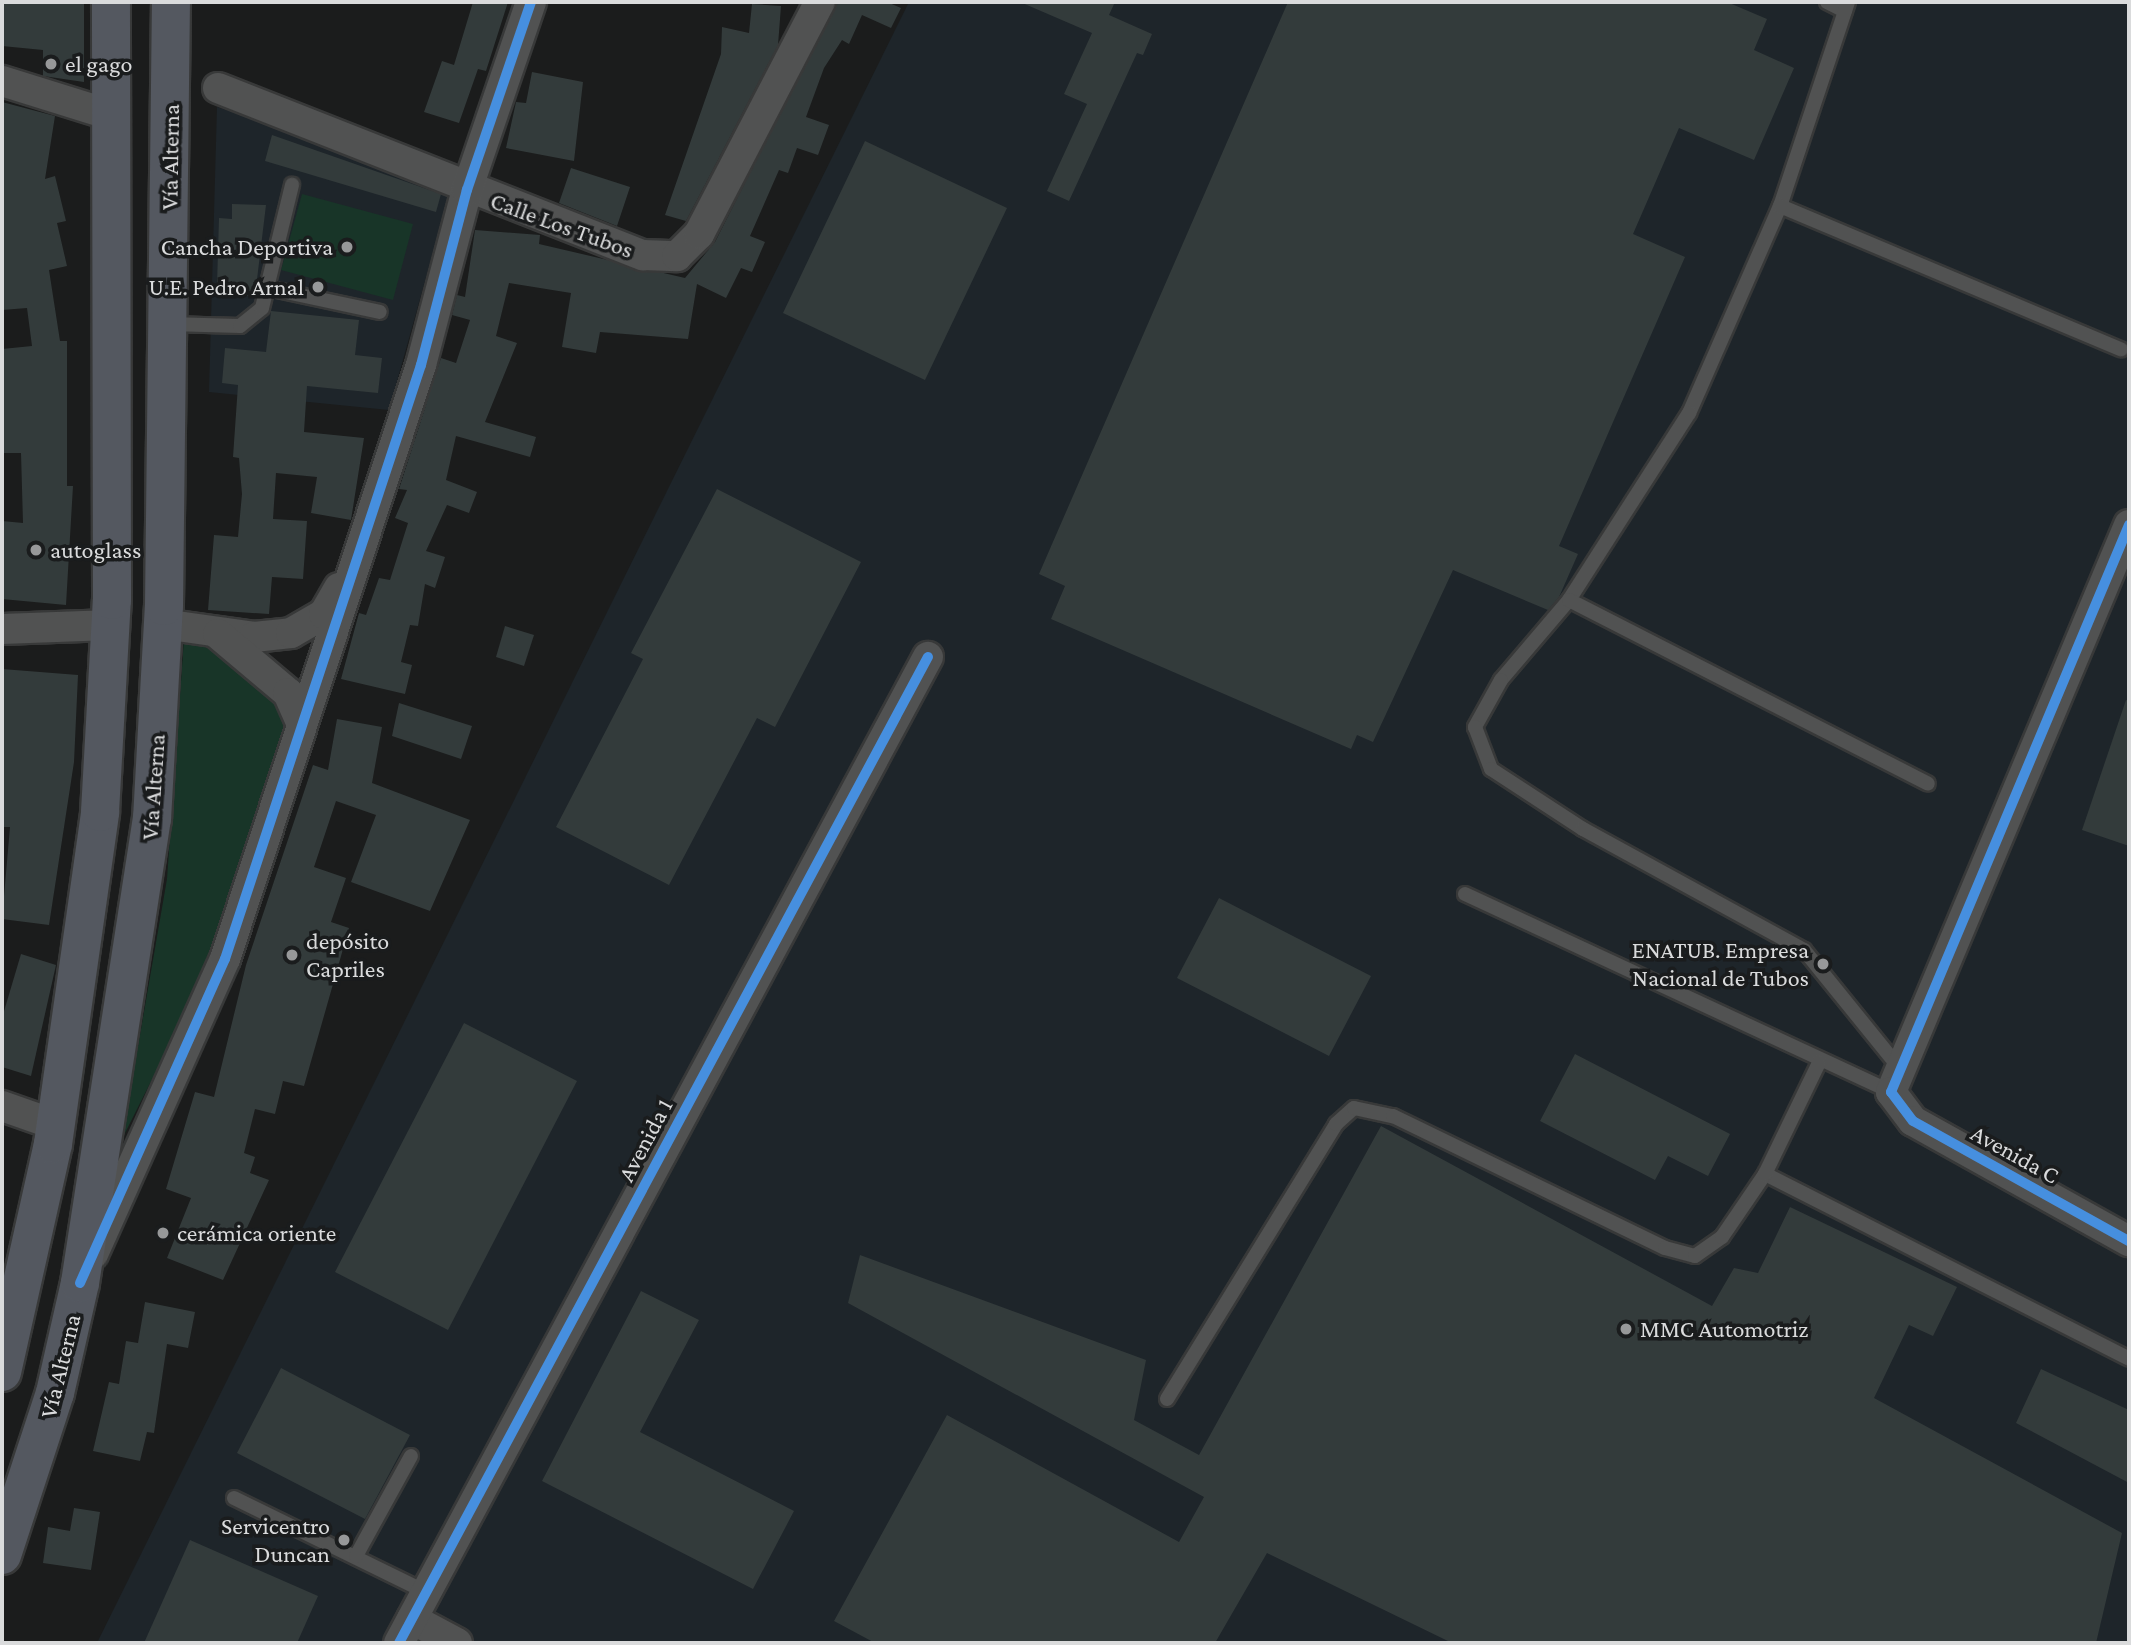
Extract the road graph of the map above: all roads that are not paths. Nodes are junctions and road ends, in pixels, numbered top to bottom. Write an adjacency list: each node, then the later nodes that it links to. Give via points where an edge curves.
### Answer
1 (111, 2): 9 (highway, Vía Alterna)
2 (171, 2): 15 (highway, Vía Alterna)
3 (531, 2): 11 (street)
4 (820, 2): 11 (street, Calle Los Tubos, via 699,234 677,256 643,255)
5 (1827, 2): 6 (lane)
6 (1847, 6): 12 (lane)
7 (2, 81): 9 (street)
8 (218, 88): 11 (street, Calle Los Tubos)
9 (111, 115): 21 (highway, Vía Alterna)
10 (292, 185): 13 (lane)
11 (467, 190): 18 (street, via 421,365)
12 (1780, 206): 16 (lane); 19 (lane, via 1689,413)
13 (272, 289): 14 (lane); 15 (lane, via 262,308 240,326)
14 (380, 312)
15 (167, 324): 20 (highway, Vía Alterna)
16 (2121, 349)
17 (2129, 525): 29 (street)
18 (357, 558): 23 (street, via 324,614 291,633); 25 (street)
19 (1569, 600): 26 (lane); 29 (lane, via 1501,680 1475,727 1491,769 1583,829 1804,950)
20 (163, 624): 23 (street); 34 (highway, Vía Alterna, via 141,913)
21 (111, 625): 22 (street); 31 (highway, Vía Alterna, via 100,812)
22 (2, 629)
23 (218, 634): 25 (street, via 288,693)
24 (928, 657): 42 (street, Avenida 1)
25 (302, 724): 34 (street, via 225,960)
26 (1928, 784)
27 (1465, 894): 28 (lane)
28 (1819, 1063): 29 (lane); 32 (lane)
29 (1895, 1079): 33 (street, Avenida C, via 1913,1121)
30 (2, 1106): 31 (street)
31 (56, 1125): 36 (highway, Vía Alterna, via 28,1276)
32 (1765, 1174): 35 (lane); 37 (lane, via 1722,1237 1695,1256 1665,1248 1393,1116 1354,1108 1336,1124)
33 (2129, 1241)
34 (80, 1283): 40 (highway, Vía Alterna, via 55,1393)
35 (2129, 1359)
36 (2, 1372)
37 (1167, 1399)
38 (411, 1456): 41 (lane)
39 (234, 1498): 41 (lane)
40 (2, 1555)
41 (356, 1556): 42 (lane)
42 (426, 1592): 43 (street, Avenida 1)
43 (405, 1631): 44 (street)
44 (457, 1643)

